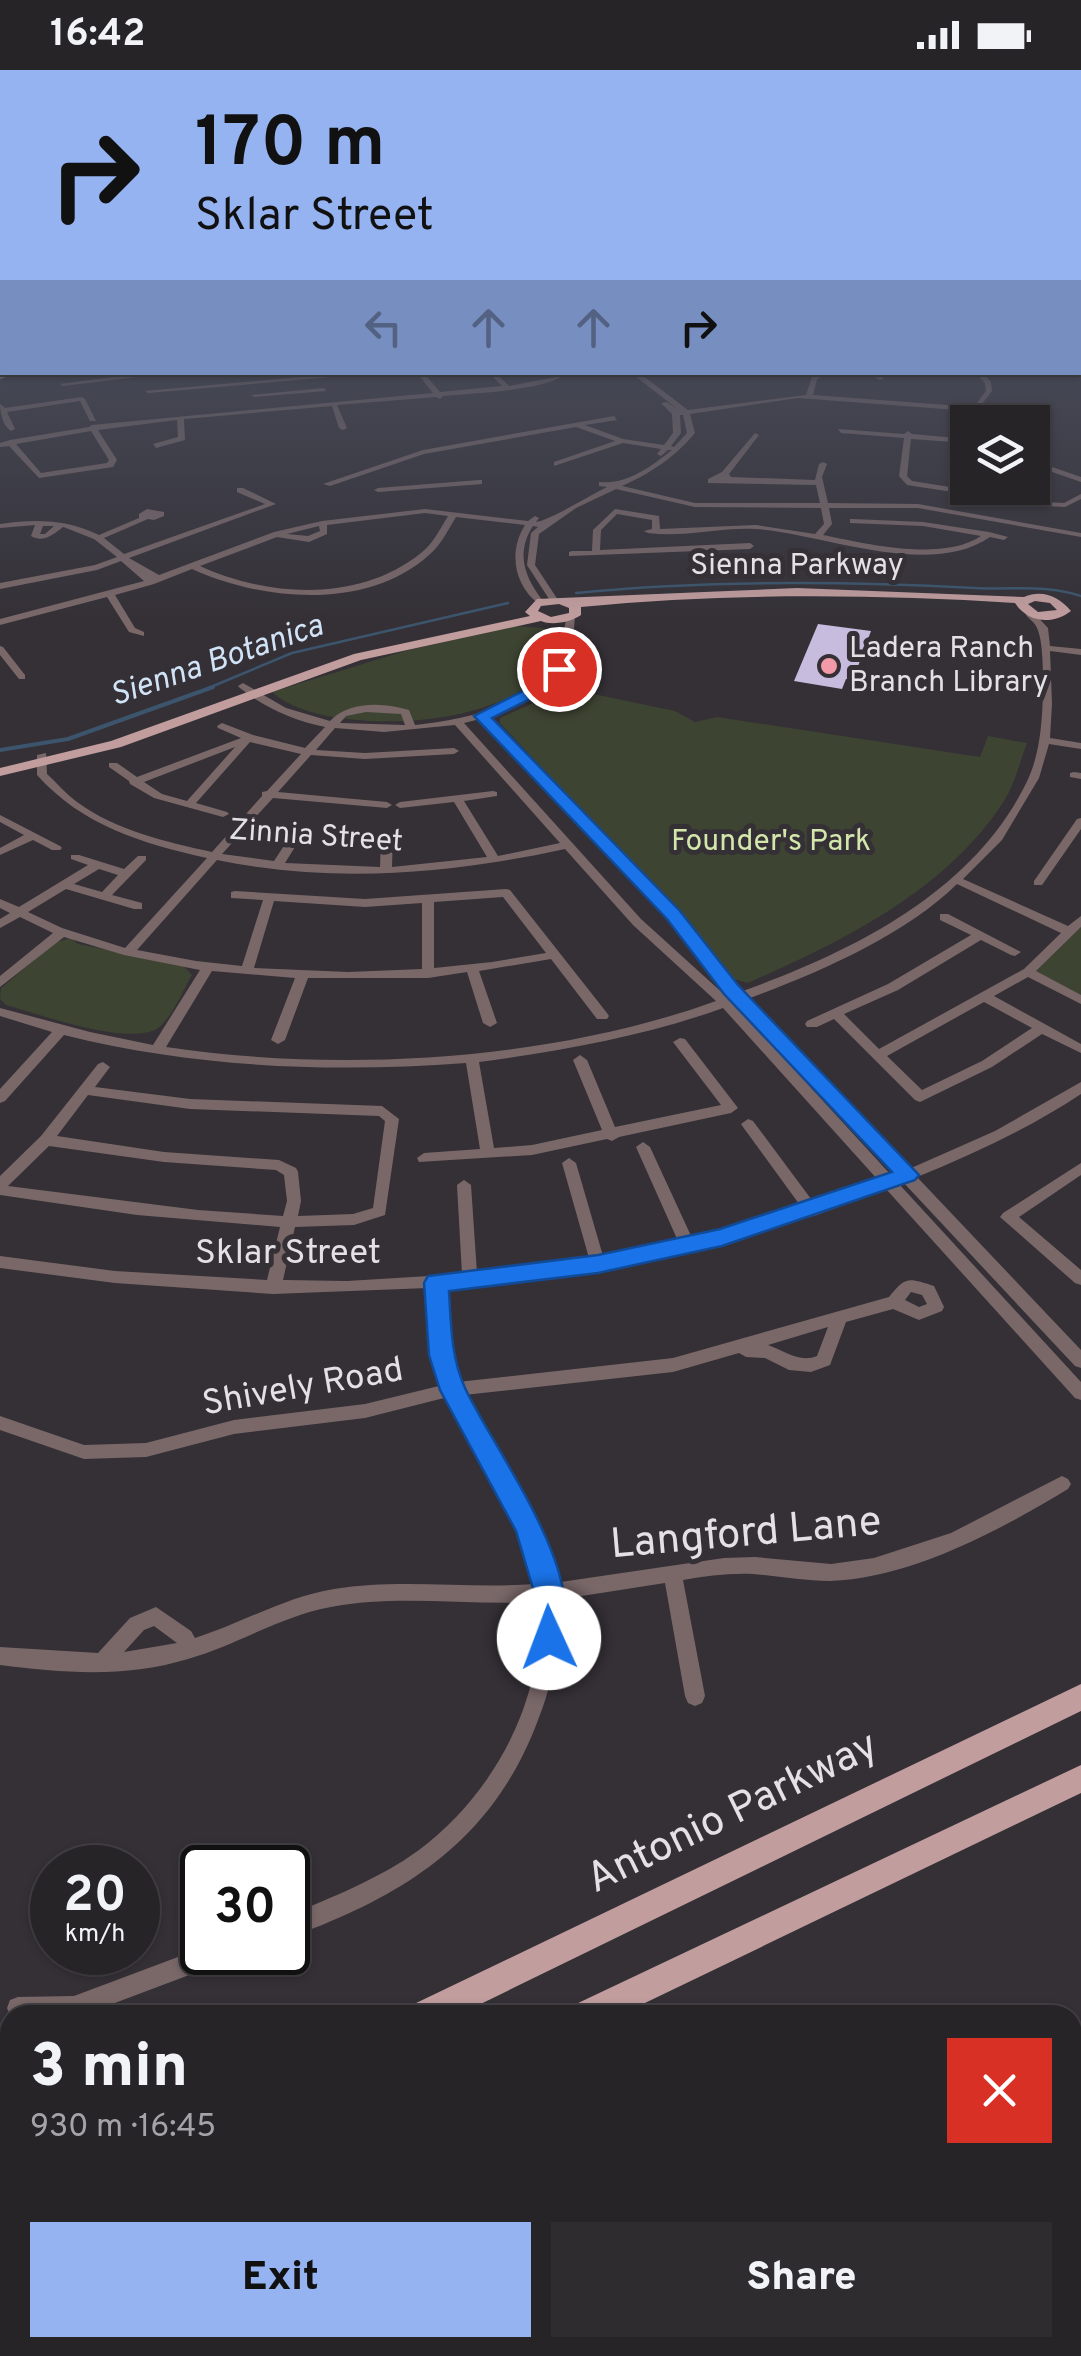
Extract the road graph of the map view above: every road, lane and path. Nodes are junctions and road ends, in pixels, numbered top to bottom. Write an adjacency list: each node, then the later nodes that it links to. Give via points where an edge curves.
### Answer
1 (336, 407): 22 (street)
2 (42, 408): 24 (street)
3 (86, 408): 19 (street)
4 (218, 408): 14 (street)
5 (244, 408): 14 (street)
6 (257, 408): 18 (street)
7 (410, 408): 15 (street)
8 (675, 408): 13 (street)
9 (721, 408): 13 (street)
10 (929, 408): 11 (street)
11 (977, 408)
12 (1, 409): 21 (street)
13 (681, 413): 31 (street)
14 (219, 415): 16 (street)
15 (416, 416)
16 (180, 418): 19 (street); 30 (street, via 182,438)
17 (614, 418): 20 (street)
18 (260, 422)
19 (93, 423): 24 (street); 29 (street, via 113,463 39,476)
20 (574, 424): 28 (street); 36 (street, via 423,452)
21 (6, 426)
22 (343, 428)
23 (840, 431): 25 (street)
24 (54, 432): 29 (street)
25 (908, 433): 27 (street); 43 (street, via 902,476)
26 (755, 435): 35 (street)
27 (950, 439)
28 (622, 442): 31 (street); 32 (street)
29 (5, 443)
30 (156, 446)
31 (675, 448): 42 (street, via 646,472)
32 (558, 464)
33 (823, 464): 40 (street)
34 (1050, 469): 37 (street)
35 (725, 474): 39 (street); 39 (street, via 710,480)
36 (357, 476): 41 (street); 45 (street)
37 (1081, 480)
38 (480, 482): 45 (street)
39 (735, 482): 40 (street)
40 (818, 483): 48 (street)
41 (327, 484)
42 (607, 485): 48 (street, via 695,504); 55 (street, via 547,508); 57 (street)
43 (950, 488)
44 (240, 490): 70 (street, via 272,504)
45 (378, 490): 51 (street)
46 (1081, 496): 47 (street, via 1065,505)
47 (1050, 503)
48 (824, 505): 50 (street); 63 (street, via 828,524)
49 (962, 505): 50 (street)
50 (960, 511): 61 (street)
51 (386, 513): 52 (street); 71 (street, via 322,523 324,532 310,539 278,534)
52 (455, 513): 55 (street); 71 (street, via 427,553 400,572 357,586 252,588)
53 (145, 518): 62 (street)
54 (853, 521): 56 (street)
55 (530, 522): 57 (street); 77 (street, via 517,546 520,572)
56 (866, 522): 60 (street); 65 (street)
57 (544, 524): 77 (street, via 529,554)
58 (0, 526): 62 (street, via 40,524 35,536 47,536 60,525)
59 (736, 527): 63 (street); 66 (street); 68 (street, via 652,531 656,518 614,511 597,530)
60 (989, 534): 64 (street); 65 (street, via 952,551)
61 (1081, 535)
62 (102, 536): 70 (street)
63 (816, 537): 65 (street)
64 (1004, 537)
65 (868, 544)
66 (750, 546): 68 (street); 69 (street)
67 (572, 554): 68 (street)
68 (596, 554)
69 (758, 556)
70 (124, 559): 72 (street); 73 (street)
71 (193, 566): 72 (street)
72 (155, 580): 74 (street)
73 (0, 586)
74 (110, 595): 81 (street); 83 (street)
75 (1080, 606): 79 (main road, Sienna Parkway)
76 (1025, 607): 78 (main road, Sienna Parkway, via 789,596); 79 (main road, Sienna Parkway); 82 (street)
77 (543, 610): 78 (main road, Sienna Parkway); 78 (main road, Sienna Parkway); 84 (street); 89 (main road, Sienna Parkway)
78 (573, 610): 84 (street)
79 (1059, 610): 80 (main road, Sienna Parkway); 82 (street)
80 (1080, 614)
81 (0, 622)
82 (1043, 628): 85 (street)
83 (141, 634)
84 (566, 634): 90 (street, via 564,659 552,676)
85 (1046, 648): 87 (street); 96 (street)
86 (0, 649): 88 (street)
87 (1081, 652)
88 (22, 677)
89 (247, 690): 92 (street, via 283,711); 100 (main road, Sienna Parkway)
90 (482, 716): 91 (street); 154 (street, via 674,915)
91 (458, 722): 94 (street); 115 (street)
92 (329, 725): 94 (street); 94 (street, via 347,712 399,709); 99 (street)
93 (222, 726): 95 (street)
94 (411, 727)
95 (248, 739): 99 (street); 104 (street); 108 (street)
96 (1045, 740): 97 (street); 127 (street, via 1019,808)
97 (1081, 746)
98 (454, 751): 99 (street, via 383,757)
99 (304, 752): 105 (street)
100 (42, 759): 101 (main road, Sienna Parkway); 103 (main road, Sienna Parkway); 119 (street, Zinnia Street, via 42,775 80,810 148,839)
101 (0, 764)
102 (113, 765): 104 (street)
103 (0, 772)
104 (134, 782): 108 (street)
105 (266, 794): 107 (street, via 393,805); 119 (street)
106 (493, 794): 107 (street)
107 (458, 800): 122 (street)
108 (189, 804): 109 (street)
109 (223, 814)
110 (0, 818): 113 (street)
111 (1081, 821): 116 (street)
112 (297, 834): 124 (street)
113 (32, 836): 117 (street); 118 (street)
114 (387, 836): 125 (street)
115 (568, 845): 122 (street, Zinnia Street); 154 (street, via 636,922)
116 (1075, 846): 128 (street)
117 (56, 848)
118 (0, 852)
119 (212, 855): 124 (street, Zinnia Street); 143 (street)
120 (75, 857): 123 (street)
121 (142, 858): 126 (street)
122 (494, 859): 125 (street, Zinnia Street)
123 (97, 865): 126 (street); 129 (street)
124 (278, 865): 125 (street, Zinnia Street)
125 (386, 870)
126 (126, 874): 131 (street)
127 (957, 880): 141 (street); 154 (street, via 857,947)
128 (1038, 883)
129 (66, 884): 131 (street); 136 (street)
130 (235, 895): 132 (street)
131 (104, 896): 135 (street)
132 (269, 899): 133 (street); 147 (street)
133 (428, 900): 145 (street, via 506,893); 151 (street)
134 (0, 903): 136 (street)
135 (138, 906)
136 (15, 912): 139 (street); 140 (street)
137 (944, 917): 142 (street)
138 (1081, 920): 141 (street)
139 (0, 924)
140 (62, 932): 143 (street); 152 (street)
141 (1070, 932): 149 (street)
142 (980, 935): 144 (street); 157 (street)
143 (130, 952): 146 (street)
144 (1015, 952)
145 (555, 955): 148 (street); 158 (street)
146 (209, 965): 147 (street); 166 (street)
147 (248, 968): 150 (street)
148 (472, 968): 151 (street); 159 (street)
149 (1028, 972): 153 (street); 155 (street)
150 (302, 974): 151 (street); 163 (street)
151 (428, 974)
152 (0, 983)
153 (985, 997): 161 (street); 167 (street)
154 (732, 1000): 168 (street, via 614,1034); 182 (street); 183 (street)
155 (1081, 1000)
156 (0, 1012): 162 (street)
157 (837, 1015): 160 (street); 167 (street)
158 (602, 1016)
159 (490, 1022)
160 (812, 1024)
161 (1042, 1028): 165 (street); 167 (street, via 920,1097)
162 (60, 1031): 166 (street); 173 (street)
163 (278, 1040)
164 (680, 1042): 175 (street, via 731,1108)
165 (1080, 1049)
166 (157, 1050): 168 (street, via 315,1063)
167 (877, 1056)
168 (472, 1058): 178 (street)
169 (580, 1060): 175 (street)
170 (102, 1067): 171 (street)
171 (84, 1090): 176 (street); 187 (street, via 190,1104 382,1112 392,1119 380,1211 366,1221)
172 (1078, 1093): 182 (street, Sklar Street)
173 (0, 1098)
174 (748, 1124): 186 (street)
175 (612, 1136): 178 (street)
176 (46, 1140): 185 (street); 187 (street, via 279,1165 296,1183)
177 (643, 1147): 188 (street)
178 (488, 1152): 179 (street)
179 (424, 1158)
180 (569, 1163): 190 (street)
181 (1081, 1168): 192 (street, via 1008,1217)
182 (908, 1175): 183 (street, Sklar Street); 198 (street)
183 (887, 1184): 186 (street, Sklar Street); 200 (street)
184 (464, 1186): 191 (street)
185 (0, 1188): 187 (street, via 113,1208)
186 (812, 1210): 188 (street, Sklar Street)
187 (286, 1221): 194 (street)
188 (688, 1245): 190 (street, Sklar Street)
189 (0, 1262): 194 (street, Sklar Street, via 202,1287)
190 (598, 1264): 191 (street, Sklar Street)
191 (470, 1279): 193 (street, Sklar Street)
192 (1081, 1279)
193 (436, 1283): 194 (street, Sklar Street); 199 (street, via 441,1355)
194 (273, 1288)
195 (894, 1302): 196 (street, Shively Road)
196 (840, 1317): 197 (street, Shively Road); 197 (street, Shively Road, via 824,1360 811,1365)
197 (737, 1349): 199 (street, Shively Road, via 674,1365)
198 (1081, 1362)
199 (453, 1390): 201 (street, Shively Road, via 365,1411 234,1427 146,1450 84,1452); 204 (street, via 529,1528)
200 (1081, 1393)
201 (0, 1423)
202 (1062, 1484): 203 (street, Langford Lane, via 1002,1520 903,1558 841,1572 774,1564)
203 (674, 1574): 204 (street, Langford Lane); 208 (street)
204 (548, 1592): 205 (street, Langford Lane, via 352,1596 287,1608); 211 (street, via 543,1683 512,1758 469,1819 408,1869)
205 (191, 1649): 207 (street, Langford Lane); 207 (street, via 156,1616 137,1624)
206 (0, 1656): 207 (street, Langford Lane)
207 (100, 1665)
208 (695, 1696)
209 (1081, 1697): 214 (main road, Antonio Parkway)
210 (1081, 1779): 215 (main road)
211 (310, 1916)
212 (180, 1967): 213 (street)
213 (79, 2005)
214 (446, 2005)
215 (608, 2005)

